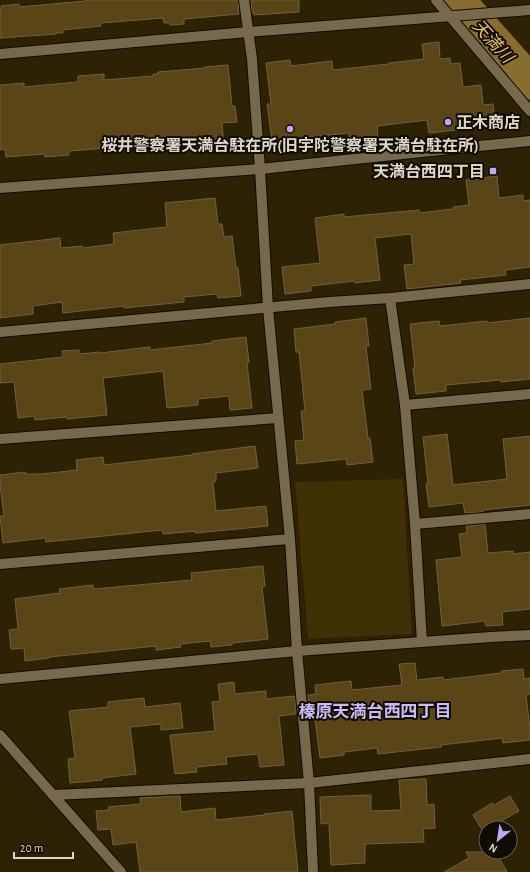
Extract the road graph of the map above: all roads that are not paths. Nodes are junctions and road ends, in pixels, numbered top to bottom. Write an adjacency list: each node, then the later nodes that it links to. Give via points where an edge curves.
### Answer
1 (244, 0): 5 (street)
2 (436, 0): 4 (street)
3 (530, 10): 4 (street)
4 (449, 16): 5 (street); 7 (street)
5 (248, 32): 6 (street); 9 (street)
6 (0, 54)
7 (530, 110)
8 (530, 141): 9 (street)
9 (260, 169): 10 (street); 13 (street)
10 (0, 188)
11 (530, 284): 12 (street)
12 (390, 298): 13 (street); 16 (street)
13 (268, 308): 14 (street); 17 (street)
14 (0, 332)
15 (530, 394): 16 (street)
16 (405, 405): 20 (street)
17 (278, 418): 18 (street); 21 (street)
18 (0, 439)
19 (530, 514): 20 (street)
20 (415, 524): 24 (street)
21 (290, 539): 22 (street); 25 (street)
22 (0, 564)
23 (530, 636): 24 (street)
24 (422, 642): 25 (street)
25 (298, 651): 26 (street); 29 (street)
26 (0, 679)
27 (0, 735): 30 (street)
28 (530, 759): 29 (street)
29 (309, 783): 30 (street); 32 (street)
30 (53, 795): 31 (street)
31 (121, 872)
32 (313, 872)

